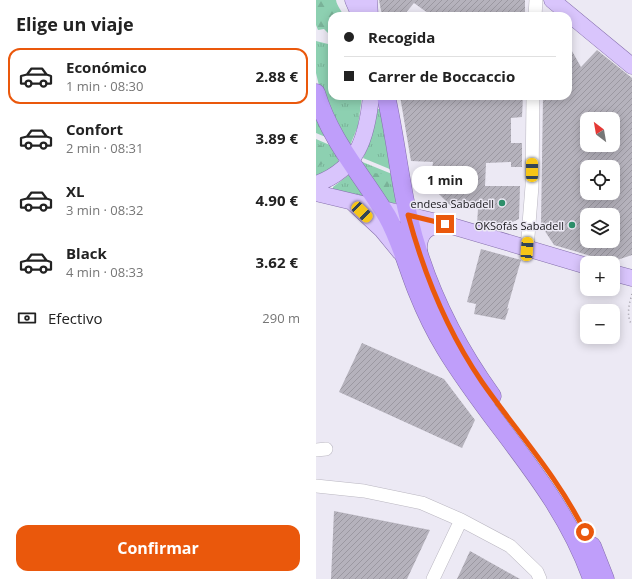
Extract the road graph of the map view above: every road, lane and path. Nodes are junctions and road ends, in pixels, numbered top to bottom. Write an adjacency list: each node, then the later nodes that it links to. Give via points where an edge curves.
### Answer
1 (353, 0): 5 (main road)
2 (369, 0): 6 (main road)
3 (536, 0): 7 (street)
4 (552, 0): 8 (main road)
5 (358, 12)
6 (370, 12)
7 (535, 12)
8 (567, 12)
9 (572, 16): 10 (main road)
10 (632, 66)
11 (316, 93): 15 (highway, via 330,127)
12 (370, 100): 15 (main road, via 366,129)
13 (387, 100): 20 (highway)
14 (533, 100): 22 (street, via 532,186)
15 (350, 162): 16 (main road, via 338,174); 19 (highway)
16 (316, 184)
17 (316, 192): 18 (main road)
18 (353, 202): 19 (main road); 23 (main road)
19 (382, 209): 20 (main road); 23 (highway, via 395,233)
20 (408, 215): 21 (main road); 23 (highway)
21 (449, 225): 22 (main road); 23 (main road, via 427,229)
22 (527, 249): 24 (main road)
23 (412, 254): 33 (highway, via 424,308 445,348 471,388 552,498 577,544); 34 (highway, via 462,351 563,492 590,541)
24 (580, 264)
25 (620, 275): 26 (main road)
26 (632, 278)
27 (632, 294): 28 (path, via 628,308)
28 (632, 325)
29 (316, 486): 30 (street, via 364,491 422,503)
30 (461, 520): 31 (street); 32 (street, via 510,546 537,572)
31 (433, 579)
32 (540, 579)
33 (592, 579)
34 (605, 579)

